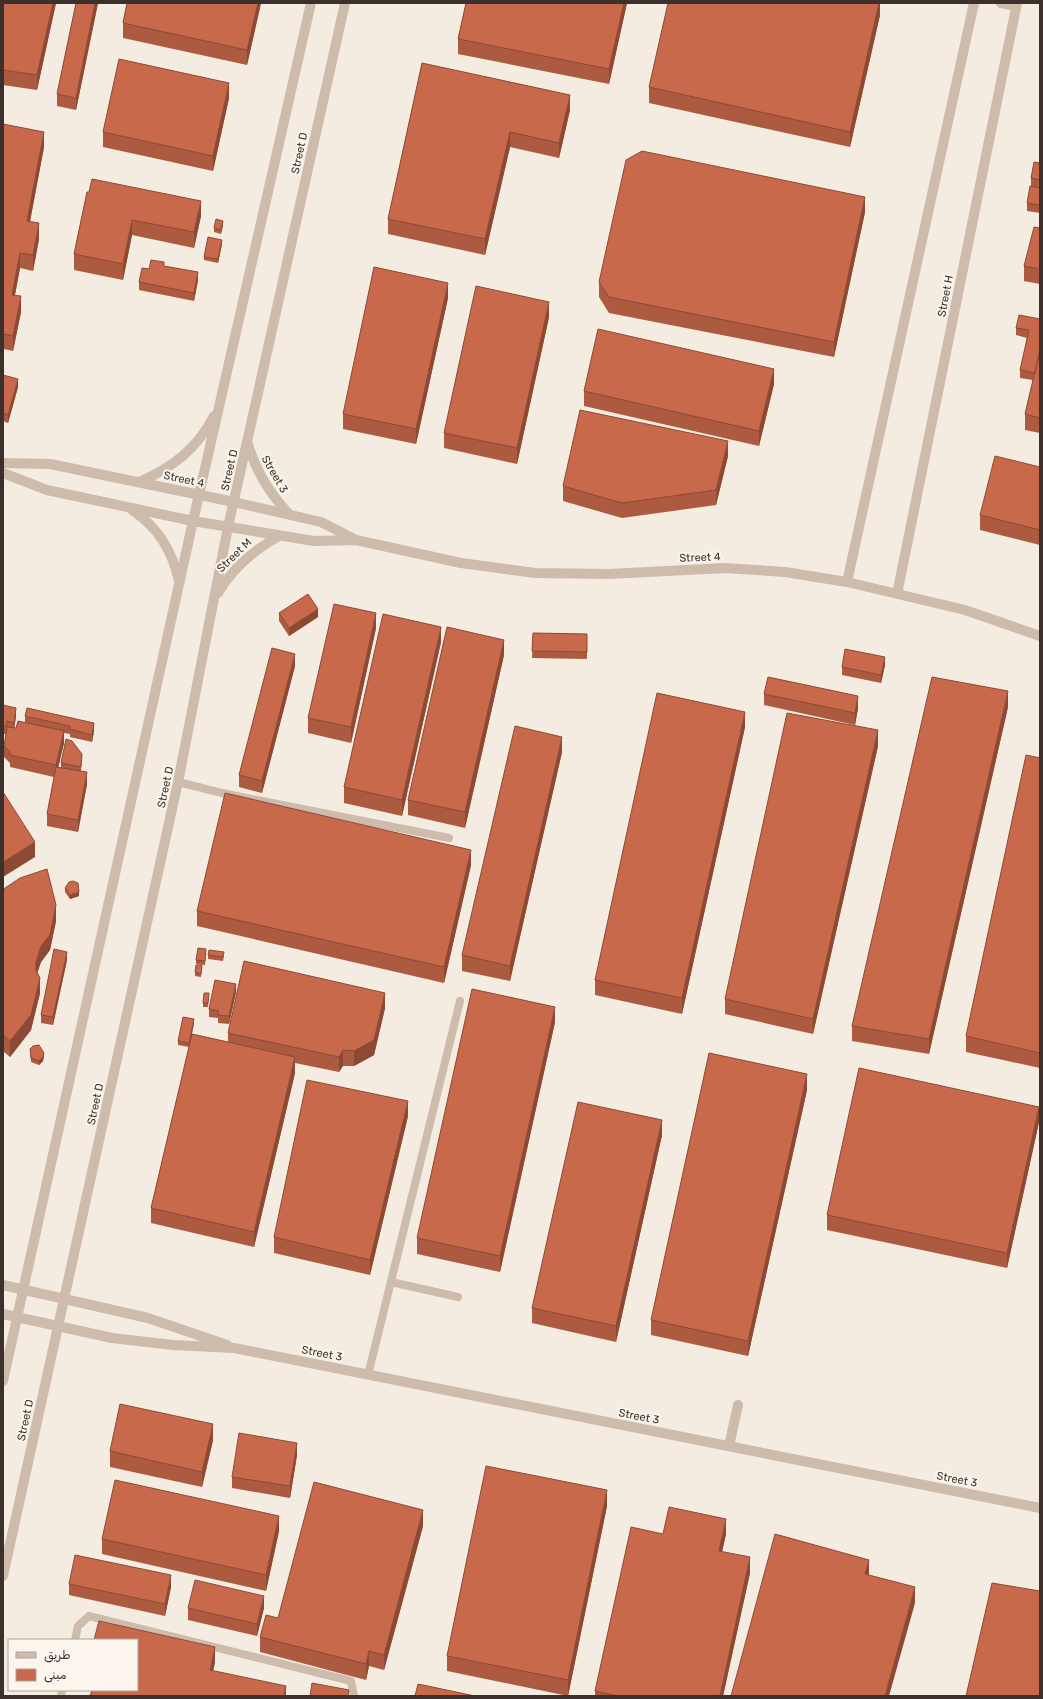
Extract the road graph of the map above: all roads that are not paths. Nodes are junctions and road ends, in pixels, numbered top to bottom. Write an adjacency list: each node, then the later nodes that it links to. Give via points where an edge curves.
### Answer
1 (311, 3): 6 (street, Street D)
2 (345, 3): 7 (street, Street D)
3 (974, 3): 19 (street)
4 (1001, 3): 5 (street)
5 (1017, 4): 21 (street, Street H)
6 (219, 406): 10 (street, via 196,443 180,460 161,473); 11 (street, Street D)
7 (248, 442): 12 (street, Street D); 14 (street, Street 3, via 262,479 277,502)
8 (3, 463): 10 (street, Street 4, via 50,464)
9 (3, 473): 13 (street, Street 4, via 47,490)
10 (139, 482): 11 (street, Street 4)
11 (200, 495): 12 (street, Street 4); 15 (street, Street D)
12 (234, 502): 14 (street, Street 4); 16 (street, Street D)
13 (126, 507): 15 (street, Street 4); 20 (street, via 143,517 157,531 176,565)
14 (289, 514): 18 (street, Street 4, via 321,522)
15 (193, 521): 16 (street, Street 4); 20 (street, Street D)
16 (228, 527): 17 (street, Street 4); 22 (street, Street D)
17 (279, 536): 18 (street, Street 4, via 314,541); 22 (street, Street M, via 243,560 223,584)
18 (356, 540): 19 (street, Street 4, via 461,563 535,573 609,574 725,568 785,572)
19 (847, 582): 21 (street, Street 4)
20 (179, 584): 29 (street, Street D)
21 (897, 594): 23 (street, Street 4, via 965,610)
22 (214, 600): 24 (street, Street D)
23 (1040, 636)
24 (178, 782): 25 (lane); 31 (street, Street D)
25 (449, 838)
26 (460, 1002): 27 (lane)
27 (391, 1282): 30 (lane); 36 (lane)
28 (3, 1285): 29 (street, Street 3)
29 (24, 1289): 31 (street, Street 3); 33 (street, Street D)
30 (458, 1297)
31 (64, 1298): 34 (street, Street D); 35 (street, Street 3, via 163,1322)
32 (3, 1314): 33 (street, Street 3)
33 (17, 1317): 34 (street, Street 3); 37 (street, Street D)
34 (58, 1326): 35 (street, Street 3, via 142,1342); 41 (street, Street D)
35 (234, 1348): 36 (street, Street 3)
36 (368, 1375): 39 (street, Street 3)
37 (3, 1381)
38 (738, 1405): 39 (street)
39 (729, 1446): 40 (street, Street 3)
40 (1040, 1508)
41 (3, 1576)
42 (75, 1639): 43 (lane, via 78,1626 89,1616 351,1681)
43 (354, 1696)

